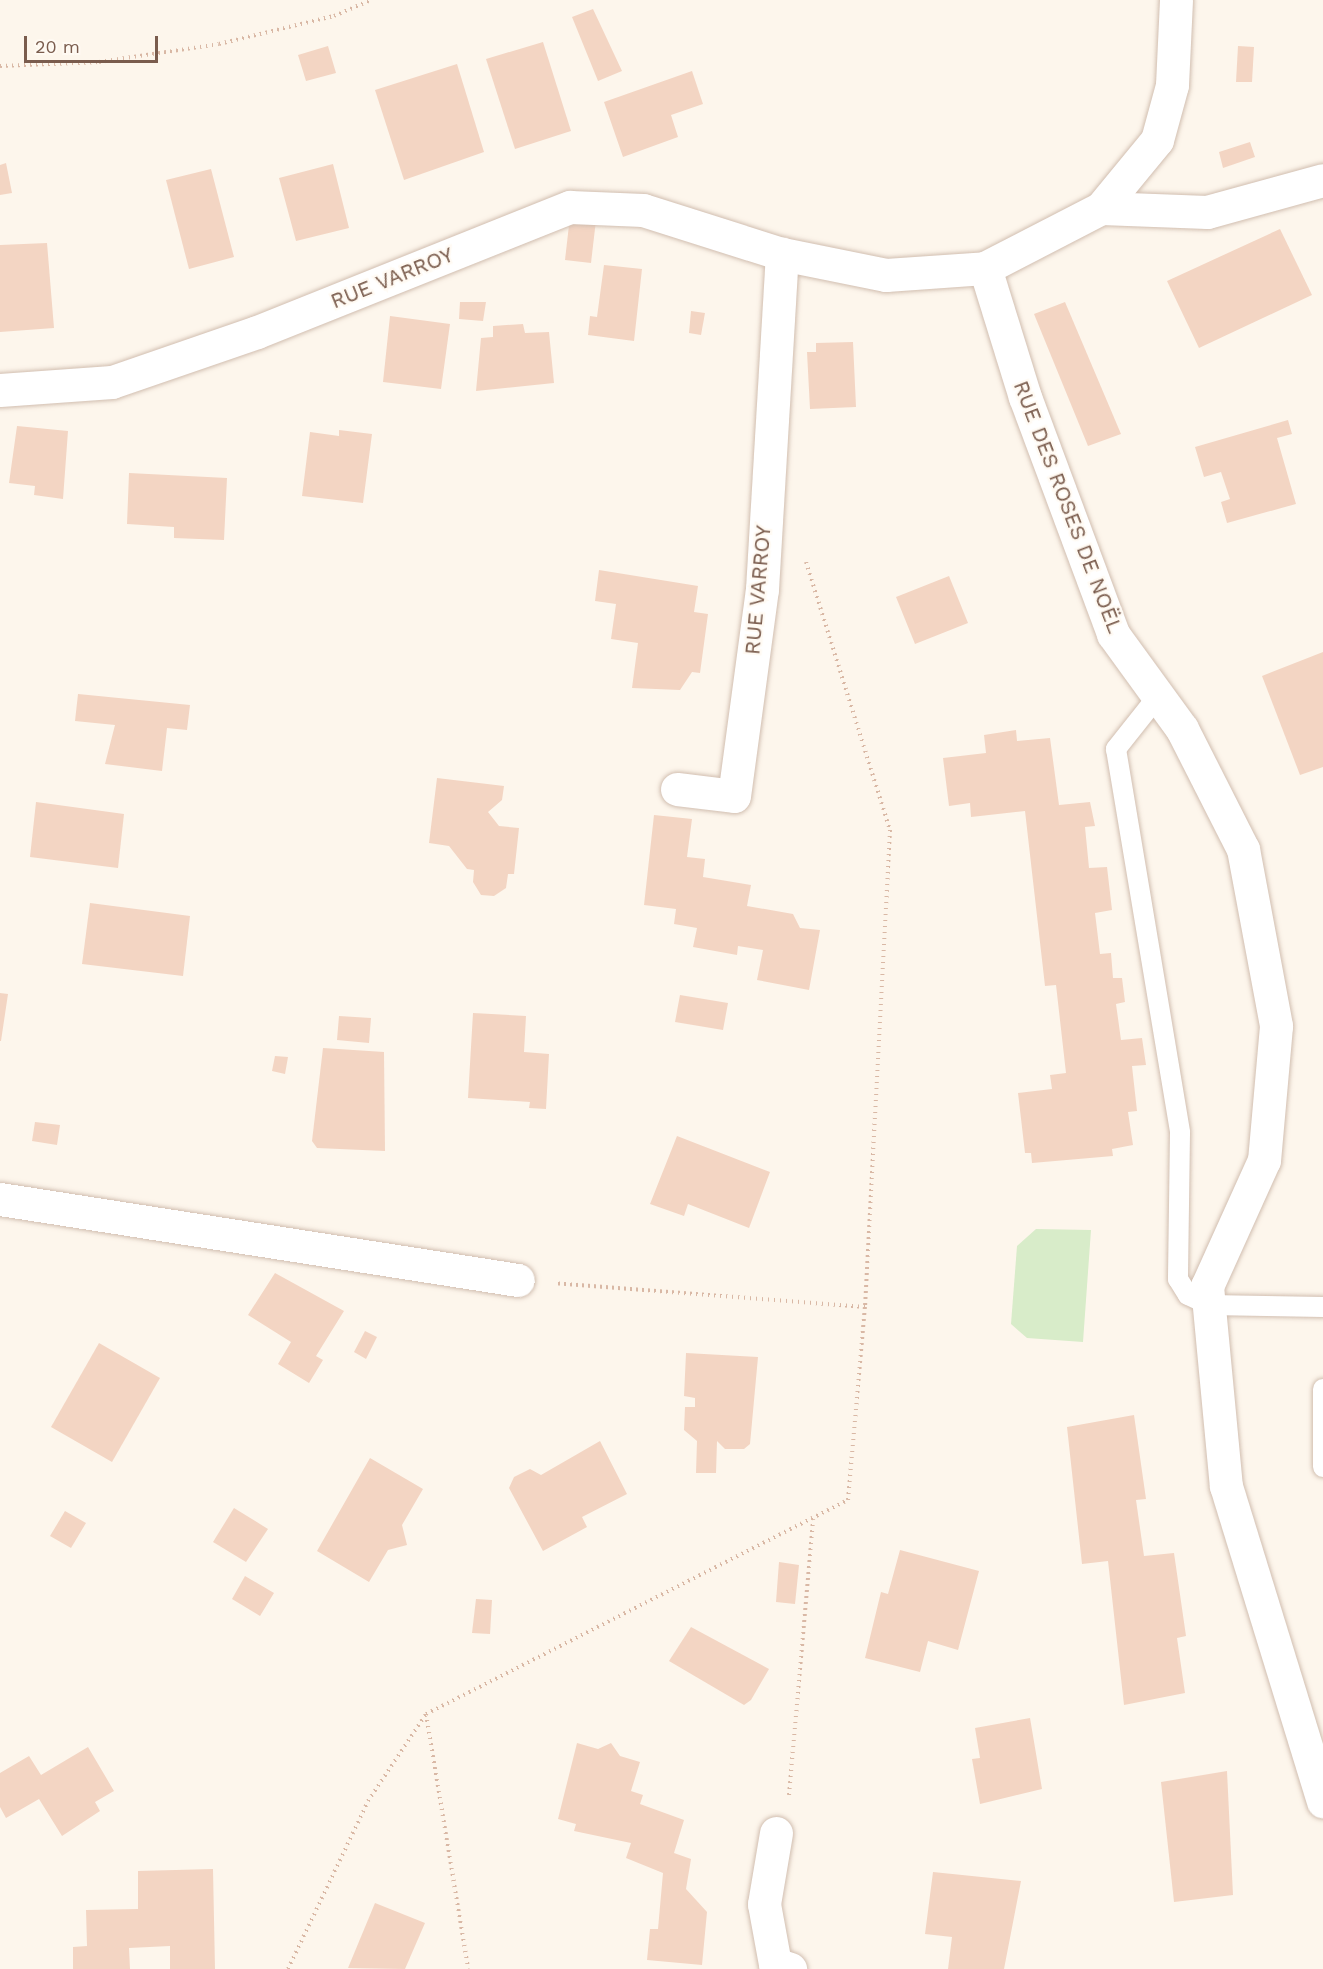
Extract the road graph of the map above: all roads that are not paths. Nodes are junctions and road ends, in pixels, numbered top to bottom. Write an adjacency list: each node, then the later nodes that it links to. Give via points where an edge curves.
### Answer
1 (1176, 0): 3 (street, RUE VARROY, via 1172,85 1157,140)
2 (1323, 180): 3 (street, via 1207,212)
3 (1101, 208): 5 (street, RUE VARROY)
4 (782, 254): 5 (street, RUE VARROY, via 886,275); 6 (street, RUE VARROY, via 643,210 570,207 257,332 112,382); 8 (street, RUE VARROY, via 762,589 734,796)
5 (985, 268): 7 (street, RUE DES ROSES DE NOËL, via 1025,398 1113,634)
6 (0, 390)
7 (1158, 696): 11 (lane, via 1116,749 1180,1133 1178,1279 1188,1295); 11 (street, RUE DES ROSES DE NOËL, via 1182,729 1243,849 1276,1026 1264,1160 1207,1286)
8 (677, 789)
9 (0, 1199): 10 (street)
10 (518, 1280)
11 (1209, 1305): 12 (lane); 15 (street, RUE DES ROSES DE NOËL, via 1226,1486)
12 (1323, 1307)
13 (1323, 1389): 14 (lane)
14 (1323, 1467)
15 (1315, 1751): 16 (street, RUE DES ROSES DE NOËL)
16 (1323, 1801)
17 (776, 1833): 18 (street, via 764,1904 775,1964)
18 (790, 1969)

